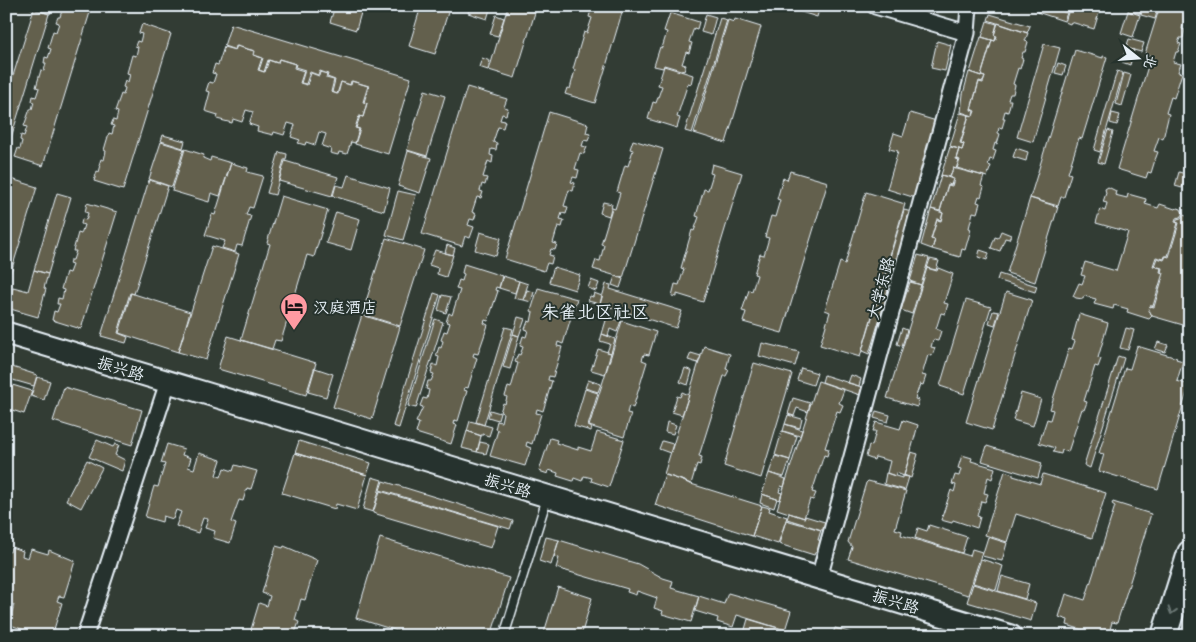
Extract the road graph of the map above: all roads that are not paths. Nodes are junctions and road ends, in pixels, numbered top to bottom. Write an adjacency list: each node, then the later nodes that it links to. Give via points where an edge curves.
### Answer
1 (875, 6): 3 (street)
2 (969, 6): 3 (street, 大学东路)
3 (967, 33): 8 (street, 大学东路)
4 (6, 333): 5 (street, 振兴路)
5 (168, 382): 6 (street, 振兴路); 9 (street)
6 (547, 496): 8 (street, 振兴路); 10 (lane)
7 (1190, 553): 12 (main road, one-way to 12)
8 (819, 578): 11 (street, 振兴路)
9 (84, 636)
10 (504, 636)
11 (1011, 636)
12 (1164, 636)

